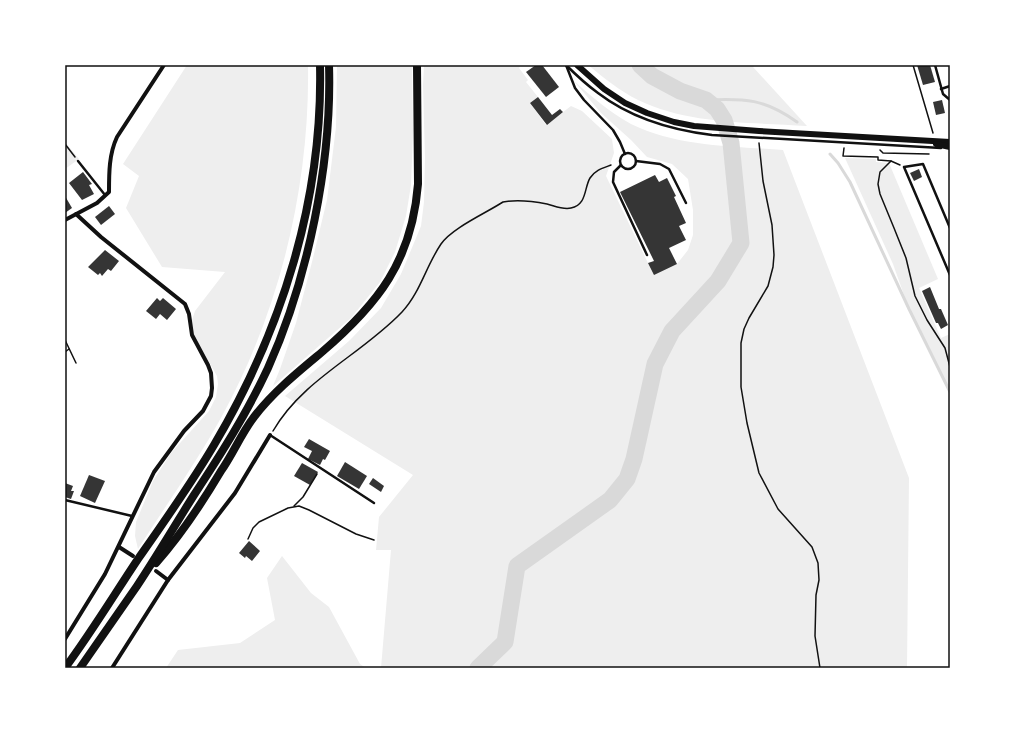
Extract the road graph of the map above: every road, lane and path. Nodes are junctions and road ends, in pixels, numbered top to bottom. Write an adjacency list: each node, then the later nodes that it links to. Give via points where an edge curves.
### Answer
1 (164, 65): 28 (street, via 117,137)
2 (320, 65): 54 (highway, via 316,152 305,218 287,286 270,335 214,445)
3 (329, 65): 52 (highway, via 329,107 323,170 307,249 284,327 264,376 237,428)
4 (418, 65): 52 (highway, via 417,200 409,235 396,268 368,308 265,403 181,532)
5 (566, 65): 12 (lane, via 597,93 633,115 670,128); 22 (lane, via 575,88 613,130)
6 (576, 65): 12 (main road, via 625,103 647,113)
7 (913, 65): 15 (path)
8 (935, 65): 10 (lane)
9 (950, 86): 10 (lane)
10 (941, 89): 11 (lane)
11 (950, 100)
12 (712, 132): 13 (main road)
13 (759, 135): 14 (main road); 20 (lane); 57 (path, via 759,152 772,225 774,255 768,286 744,329 741,344 741,387 760,474 778,509 812,547 818,563 815,636)
14 (916, 140): 15 (main road); 20 (main road)
15 (935, 141): 16 (main road)
16 (950, 142)
17 (65, 144): 23 (path)
18 (844, 147): 25 (path, via 843,156 878,157 878,160)
19 (878, 148): 21 (path, via 883,153 928,155)
20 (950, 148)
21 (931, 152)
22 (625, 154): 24 (lane, via 632,154); 26 (lane, via 622,156)
23 (78, 161): 28 (lane)
24 (636, 161): 26 (lane, via 629,168); 29 (lane, via 660,164 669,169)
25 (891, 161): 27 (path); 39 (path, via 880,172 878,189 906,258 915,296 945,348)
26 (621, 164): 33 (lane, via 614,172 613,182); 40 (path, via 601,168 595,172 590,177 583,200 571,208 511,200 452,233 441,243 413,299 365,344 306,391 280,419)
27 (904, 167): 32 (lane, via 923,164); 34 (lane)
28 (107, 194): 30 (street)
29 (686, 203)
30 (76, 214): 31 (street); 45 (street, via 185,304 192,335 208,365 212,380 208,403 184,430 154,472)
31 (65, 220)
32 (950, 228)
33 (647, 255)
34 (950, 275)
35 (65, 340): 36 (path)
36 (69, 349): 37 (path); 38 (path)
37 (65, 352)
38 (76, 363)
39 (950, 367)
40 (270, 435): 41 (lane); 51 (street, via 235,492)
41 (321, 468): 43 (lane); 44 (path, via 303,497)
42 (65, 500): 45 (lane)
43 (374, 503)
44 (294, 506): 46 (path, via 259,522); 47 (path, via 303,507 356,534)
45 (132, 516): 48 (street)
46 (248, 539)
47 (374, 540)
48 (119, 547): 49 (street); 53 (street)
49 (133, 556)
50 (156, 571): 51 (street)
51 (168, 580): 56 (street)
52 (137, 585): 55 (highway)
53 (65, 639)
54 (65, 668)
55 (80, 668)
56 (112, 668)
57 (820, 668)

